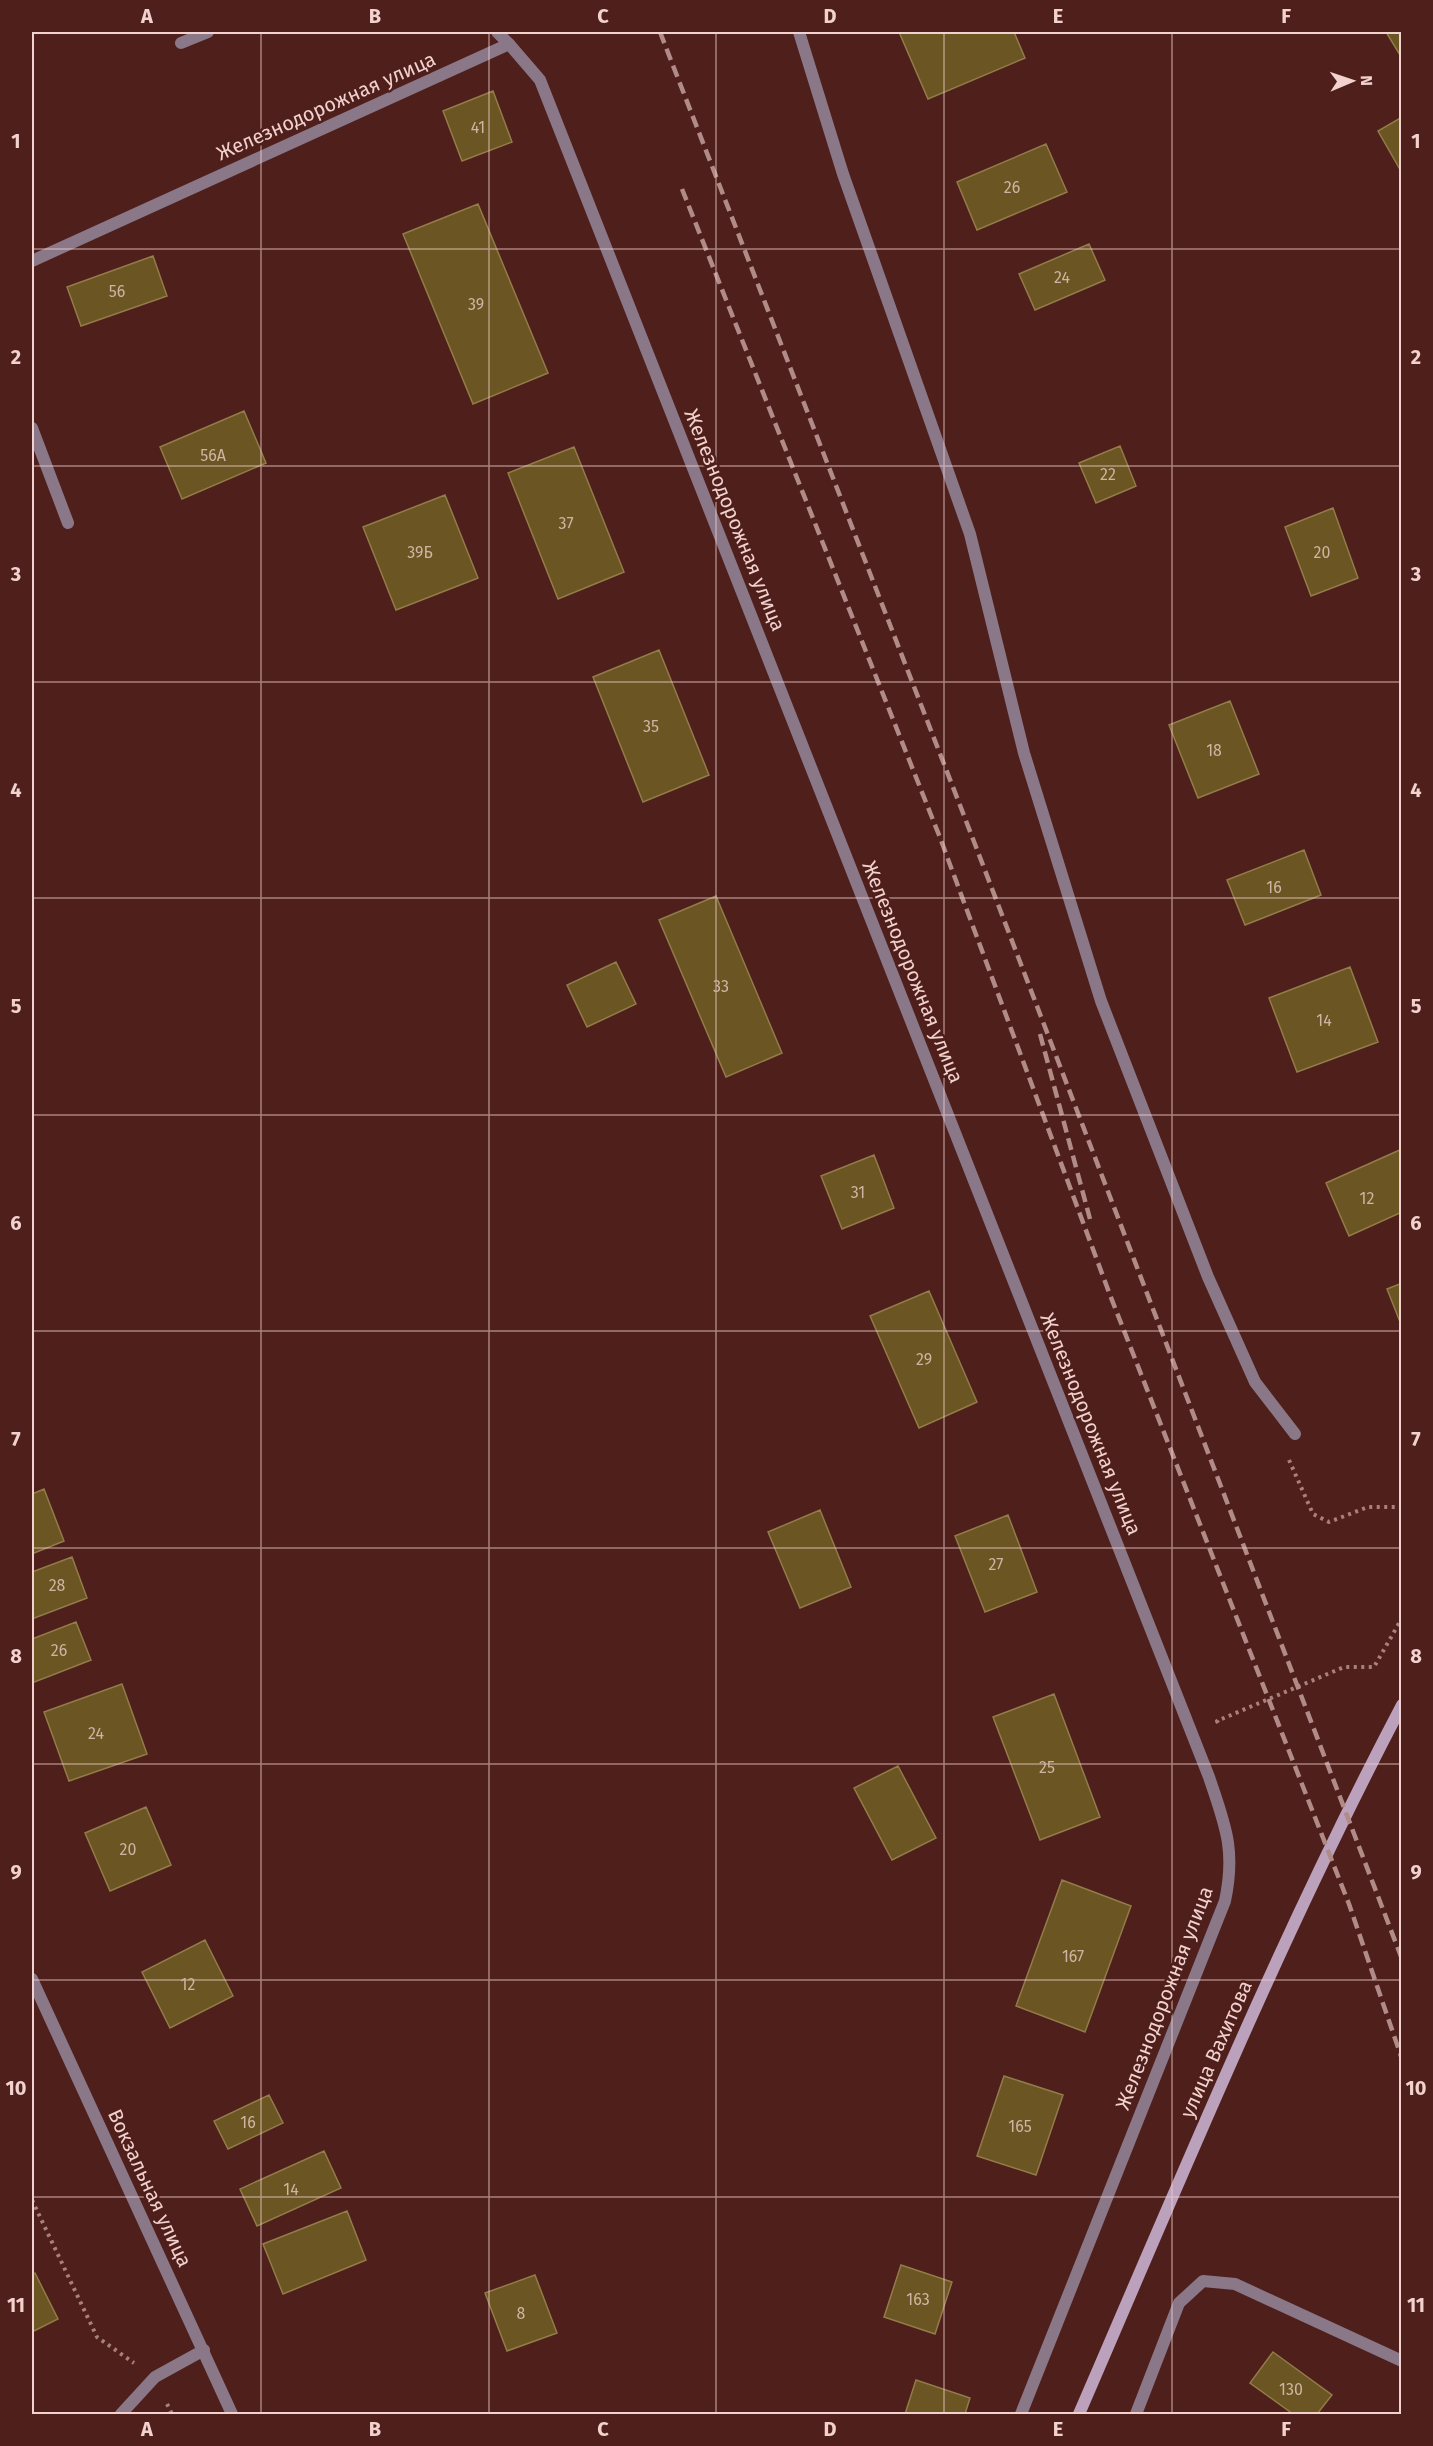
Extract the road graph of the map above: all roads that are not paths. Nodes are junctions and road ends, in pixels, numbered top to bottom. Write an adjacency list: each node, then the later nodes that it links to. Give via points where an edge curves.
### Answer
1 (208, 32): 4 (street)
2 (497, 32): 5 (street)
3 (799, 32): 9 (street, via 843,174 970,534 1024,753 1101,1001 1212,1287 1255,1382)
4 (181, 43)
5 (509, 44): 6 (street, Железнодорожная улица); 16 (street, Железнодорожная улица, via 545,91 1209,1777 1229,1838 1231,1873 1225,1901)
6 (32, 261)
7 (32, 428): 8 (street)
8 (68, 523)
9 (1295, 1434)
10 (1401, 1705): 17 (main road, улица Вахитова, via 1337,1828 1252,2014)
11 (32, 1979): 12 (street, Вокзальная улица)
12 (204, 2350): 14 (street, via 155,2377); 15 (street, Вокзальная улица)
13 (1401, 2361): 18 (street, via 1235,2284 1203,2281 1179,2303)
14 (121, 2415)
15 (232, 2415)
16 (1021, 2415)
17 (1079, 2415)
18 (1136, 2415)

